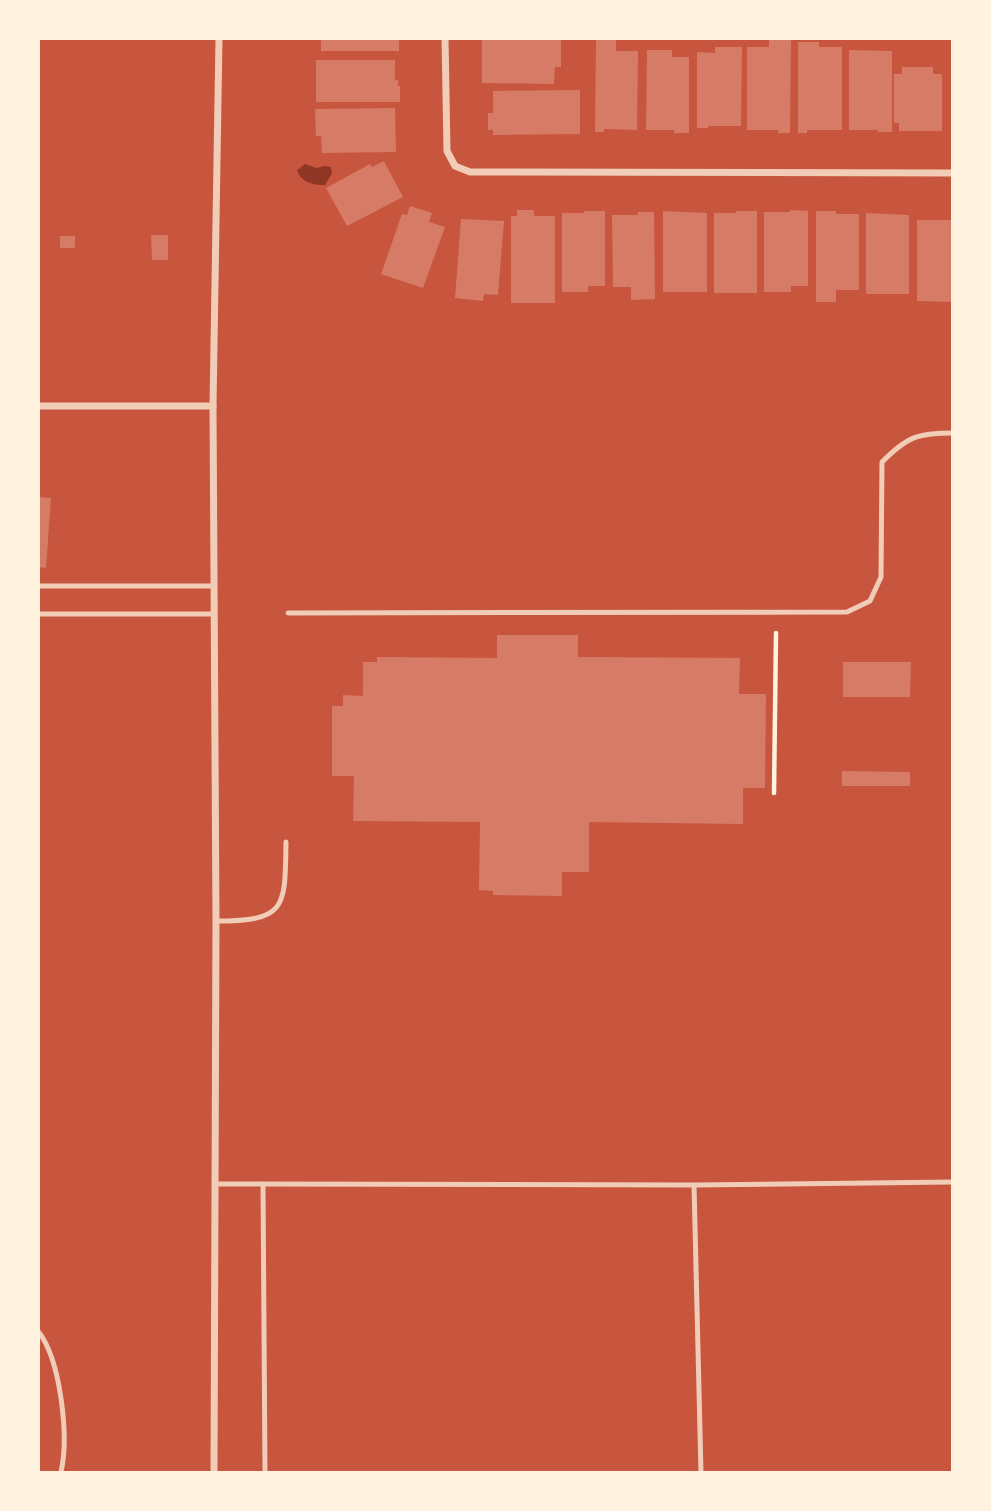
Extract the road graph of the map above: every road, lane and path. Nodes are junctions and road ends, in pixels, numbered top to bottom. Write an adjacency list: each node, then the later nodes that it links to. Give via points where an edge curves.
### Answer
1 (219, 38): 5 (street)
2 (445, 38): 3 (street, via 447,151 454,166 470,172)
3 (953, 173)
4 (38, 406): 5 (street)
5 (213, 407): 8 (street)
6 (953, 433): 9 (lane, via 926,433 901,444 882,463 881,577 870,601 847,612)
7 (38, 586): 8 (lane)
8 (212, 586): 11 (street)
9 (288, 612)
10 (38, 614): 11 (lane)
11 (213, 614): 15 (street)
12 (776, 633): 13 (path)
13 (774, 793)
14 (286, 842): 15 (lane, via 282,899 271,914 251,921)
15 (216, 921): 17 (street)
16 (953, 1182): 19 (lane)
17 (216, 1184): 18 (lane); 22 (street)
18 (263, 1184): 19 (lane); 23 (lane)
19 (694, 1185): 24 (lane)
20 (38, 1331): 21 (lane, via 44,1337 64,1414)
21 (61, 1472)
22 (214, 1472)
23 (265, 1472)
24 (701, 1472)

